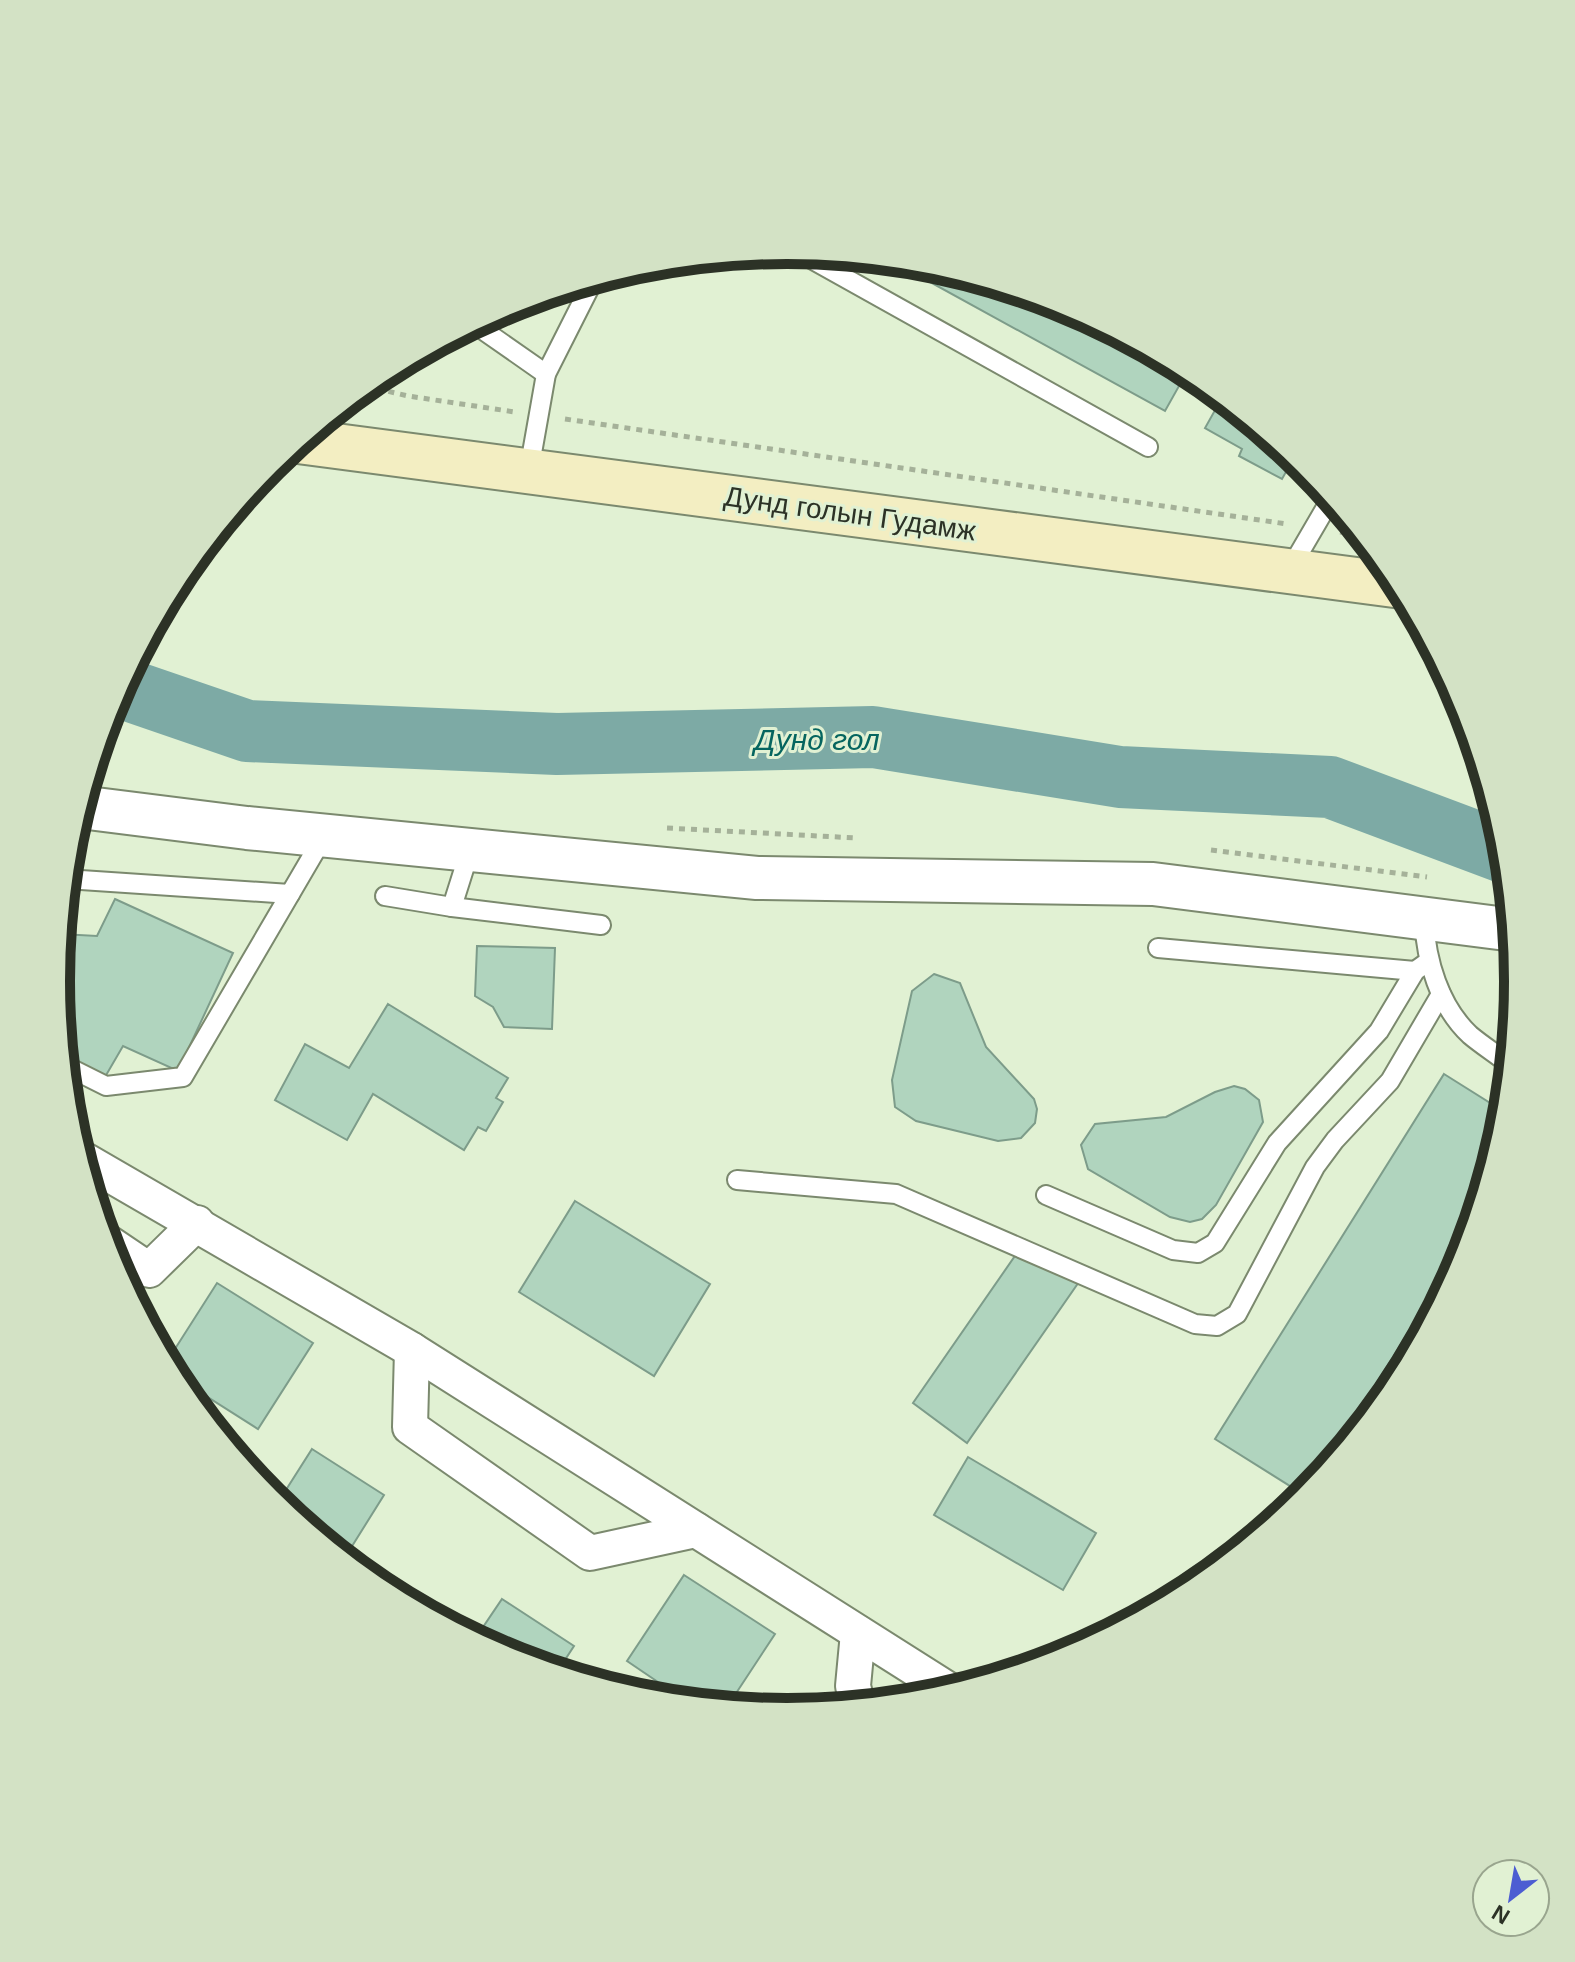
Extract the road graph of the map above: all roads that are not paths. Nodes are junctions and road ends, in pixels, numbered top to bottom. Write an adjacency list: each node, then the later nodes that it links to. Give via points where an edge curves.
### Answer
1 (821, 265): 6 (lane)
2 (587, 293): 4 (lane)
3 (484, 331): 4 (lane)
4 (546, 374): 7 (lane)
5 (313, 443): 7 (main road, Дунд голын Гудамж)
6 (1148, 447)
7 (529, 470): 9 (main road, Дунд голын Гудамж)
8 (1326, 507): 9 (lane)
9 (1289, 572): 10 (main road, Дунд голын Гудамж)
10 (1385, 584)
11 (91, 808): 12 (street)
12 (324, 836): 13 (street); 15 (lane)
13 (470, 850): 17 (lane); 18 (street, via 757,878 1153,884)
14 (77, 880): 15 (lane)
15 (290, 894): 25 (lane, via 183,1077 106,1086)
16 (385, 896): 17 (lane)
17 (452, 907): 19 (lane)
18 (1424, 920): 20 (street); 22 (lane)
19 (601, 925)
20 (1503, 929)
21 (1158, 948): 22 (lane)
22 (1422, 966): 23 (lane); 28 (lane, via 1379,1031 1277,1143 1215,1243 1198,1253 1173,1250)
23 (1441, 994): 24 (lane, via 1468,1034); 27 (lane, via 1390,1081 1315,1167 1237,1314 1217,1326 1195,1324 896,1194)
24 (1500, 1058)
25 (76, 1071)
26 (94, 1165): 29 (street)
27 (737, 1180)
28 (1046, 1195)
29 (197, 1223): 30 (street, via 149,1270); 31 (street)
30 (124, 1253)
31 (412, 1350): 32 (street); 32 (street, via 410,1427 590,1553)
32 (696, 1530): 33 (street)
33 (858, 1633): 34 (street); 35 (street)
34 (937, 1683)
35 (855, 1695)

